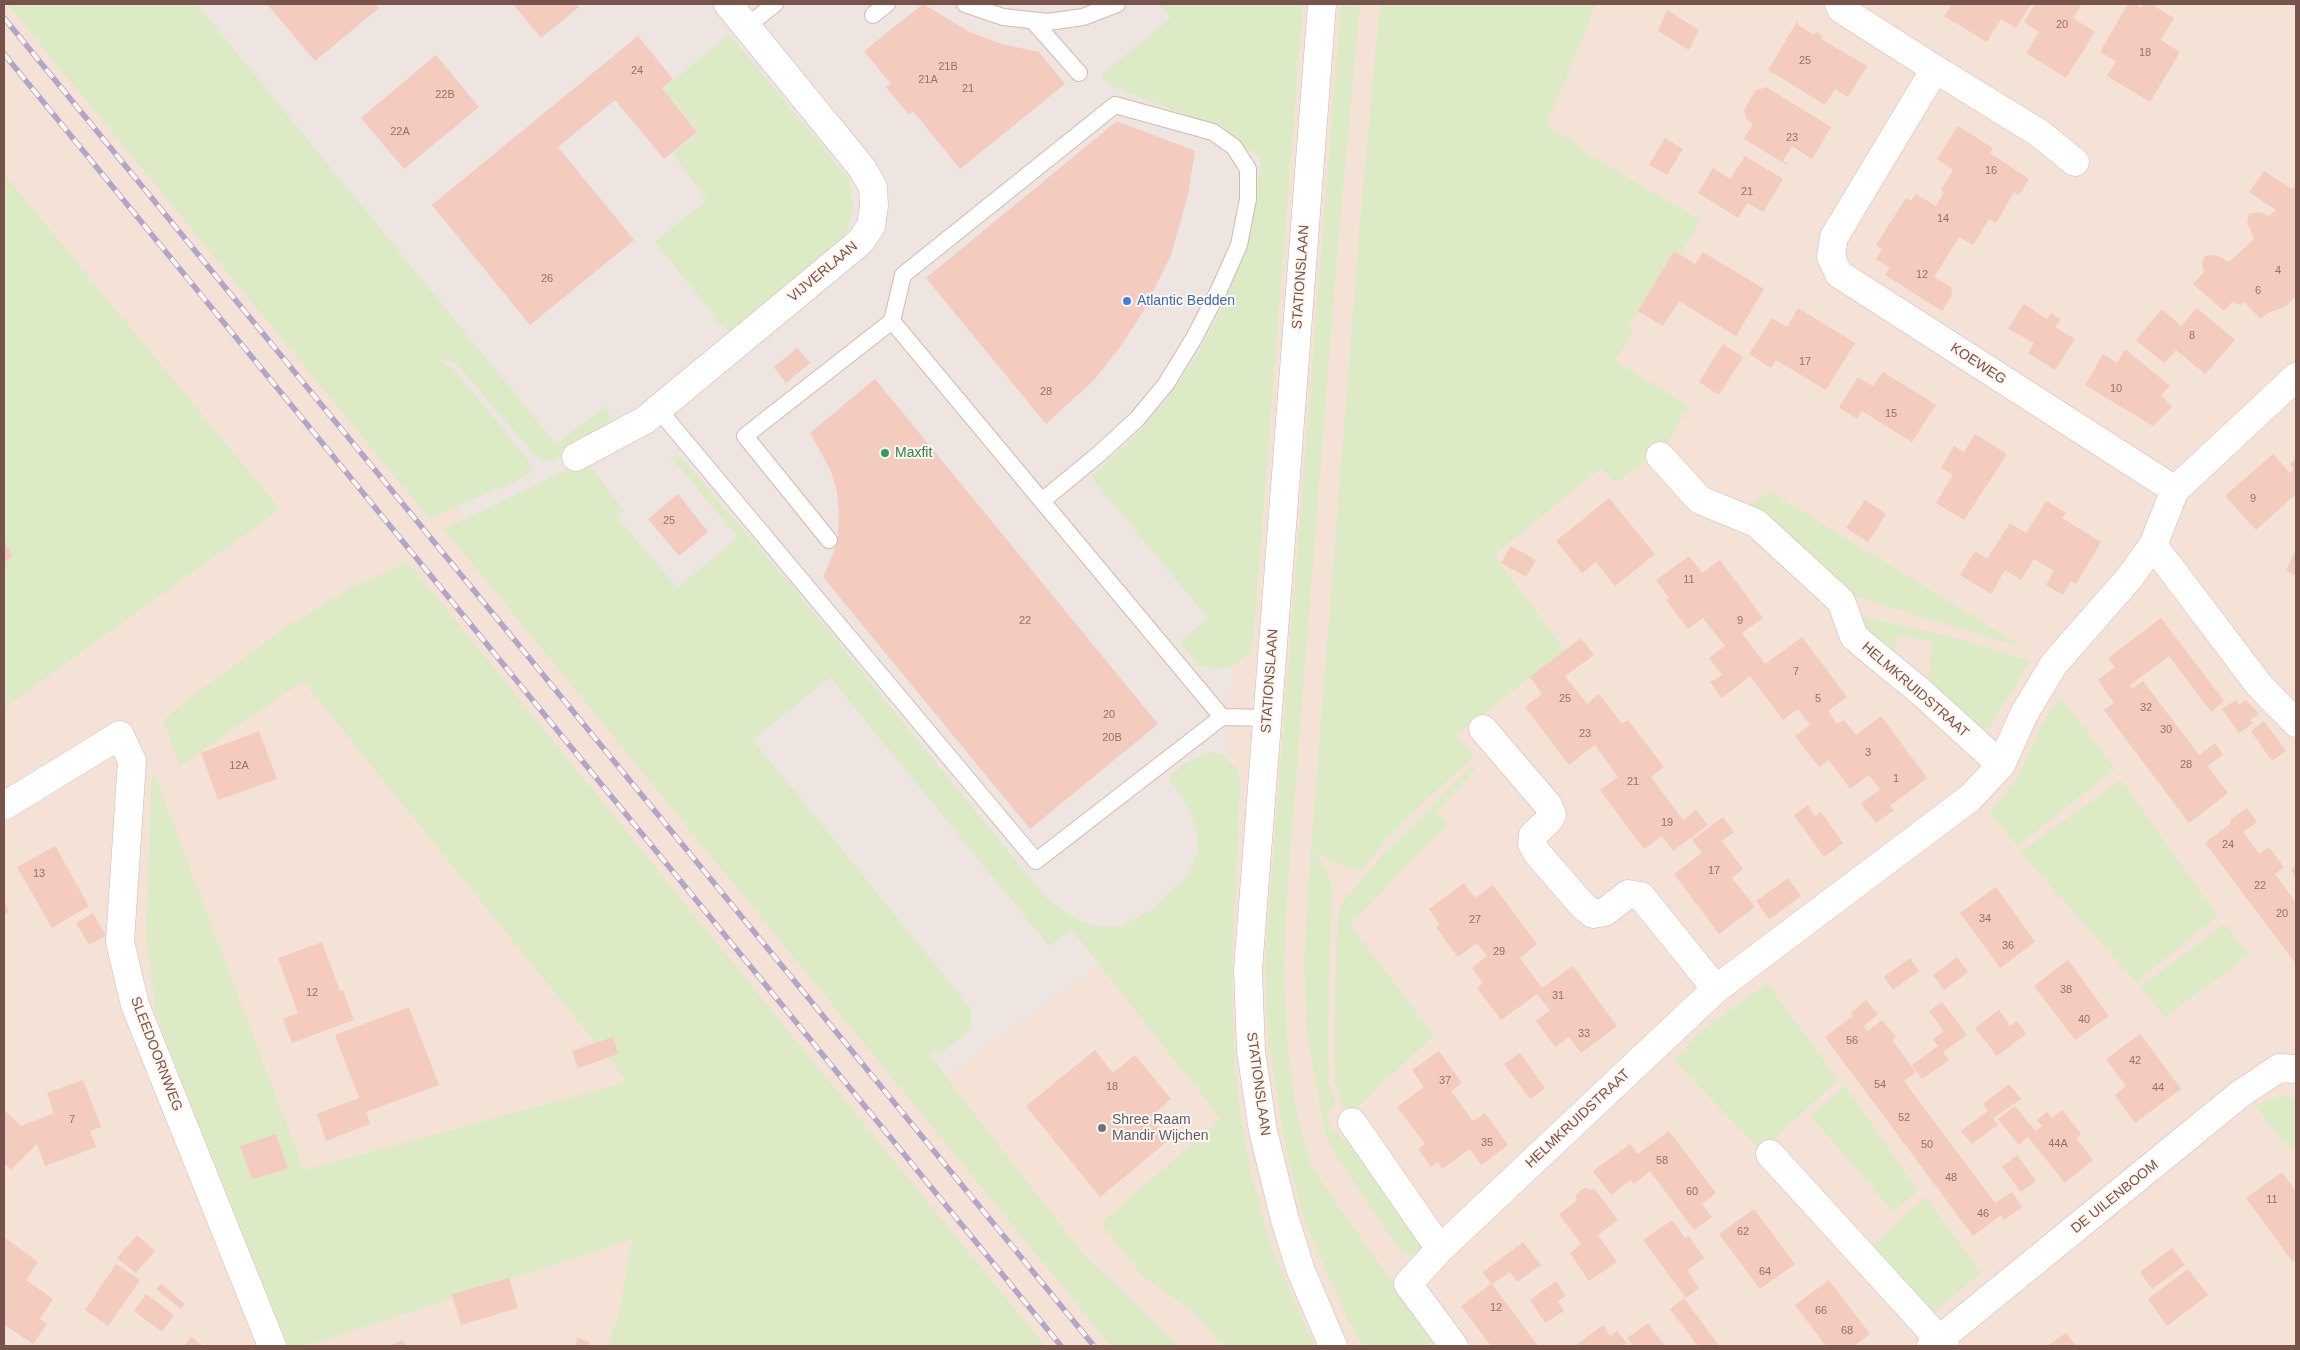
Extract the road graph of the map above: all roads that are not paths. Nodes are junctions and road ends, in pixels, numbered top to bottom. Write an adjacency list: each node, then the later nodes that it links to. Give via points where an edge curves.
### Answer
1 (728, 4): 10 (street, VIJVERLAAN)
2 (775, 4): 10 (lane)
3 (887, 4): 8 (lane)
4 (965, 4): 9 (lane, via 993,15)
5 (1117, 4): 9 (lane, via 1083,17)
6 (1322, 4): 24 (street, STATIONSLAAN)
7 (1839, 4): 11 (street, via 1841,9)
8 (873, 15)
9 (1034, 22): 12 (lane)
10 (747, 26): 16 (street, VIJVERLAAN, via 862,168 873,187 871,226 860,242)
11 (1935, 69): 13 (street, via 2039,132); 19 (street, KOEWEG, via 1834,237 1831,257 1838,274)
12 (1079, 73)
13 (2075, 162)
14 (892, 320): 20 (lane); 20 (lane, via 903,275 1115,105 1213,132 1234,147 1248,169 1248,199 1239,245 1219,290 1166,384 1137,419); 21 (lane, via 745,436)
15 (2296, 377): 19 (street)
16 (658, 409): 18 (street, VIJVERLAAN, via 645,420); 23 (lane, via 1036,861)
17 (1660, 456): 27 (street, HELMKRUIDSTRAAT, via 1700,500 1756,523 1841,601 1854,637 1921,692)
18 (576, 457)
19 (2175, 490): 22 (street, HELMKRUIDSTRAAT)
20 (1042, 501): 23 (lane)
21 (829, 540)
22 (2153, 545): 25 (street, via 2259,685); 27 (street, HELMKRUIDSTRAAT, via 2130,577 2054,664 2024,714)
23 (1222, 717): 24 (lane)
24 (1267, 718): 36 (street, STATIONSLAAN, via 1248,962 1251,1051 1262,1131 1285,1220 1301,1271)
25 (2296, 723)
26 (1483, 729): 29 (street, via 1548,804 1552,815 1533,835 1532,844 1584,906 1593,914 1605,912 1628,894 1641,896)
27 (2001, 765): 29 (street, HELMKRUIDSTRAAT, via 1970,798)
28 (4, 806): 35 (street, SLEEDOORNWEG, via 120,734 132,761 120,942 135,1005)
29 (1716, 989): 33 (street, HELMKRUIDSTRAAT)
30 (2296, 1069): 34 (street, DE UILENBOOM, via 2278,1068 2240,1095)
31 (1352, 1122): 33 (street)
32 (1770, 1154): 34 (street, DE UILENBOOM)
33 (1440, 1249): 37 (street, HELMKRUIDSTRAAT, via 1408,1284)
34 (1938, 1344)
35 (272, 1346)
36 (1333, 1346)
37 (1454, 1346)

